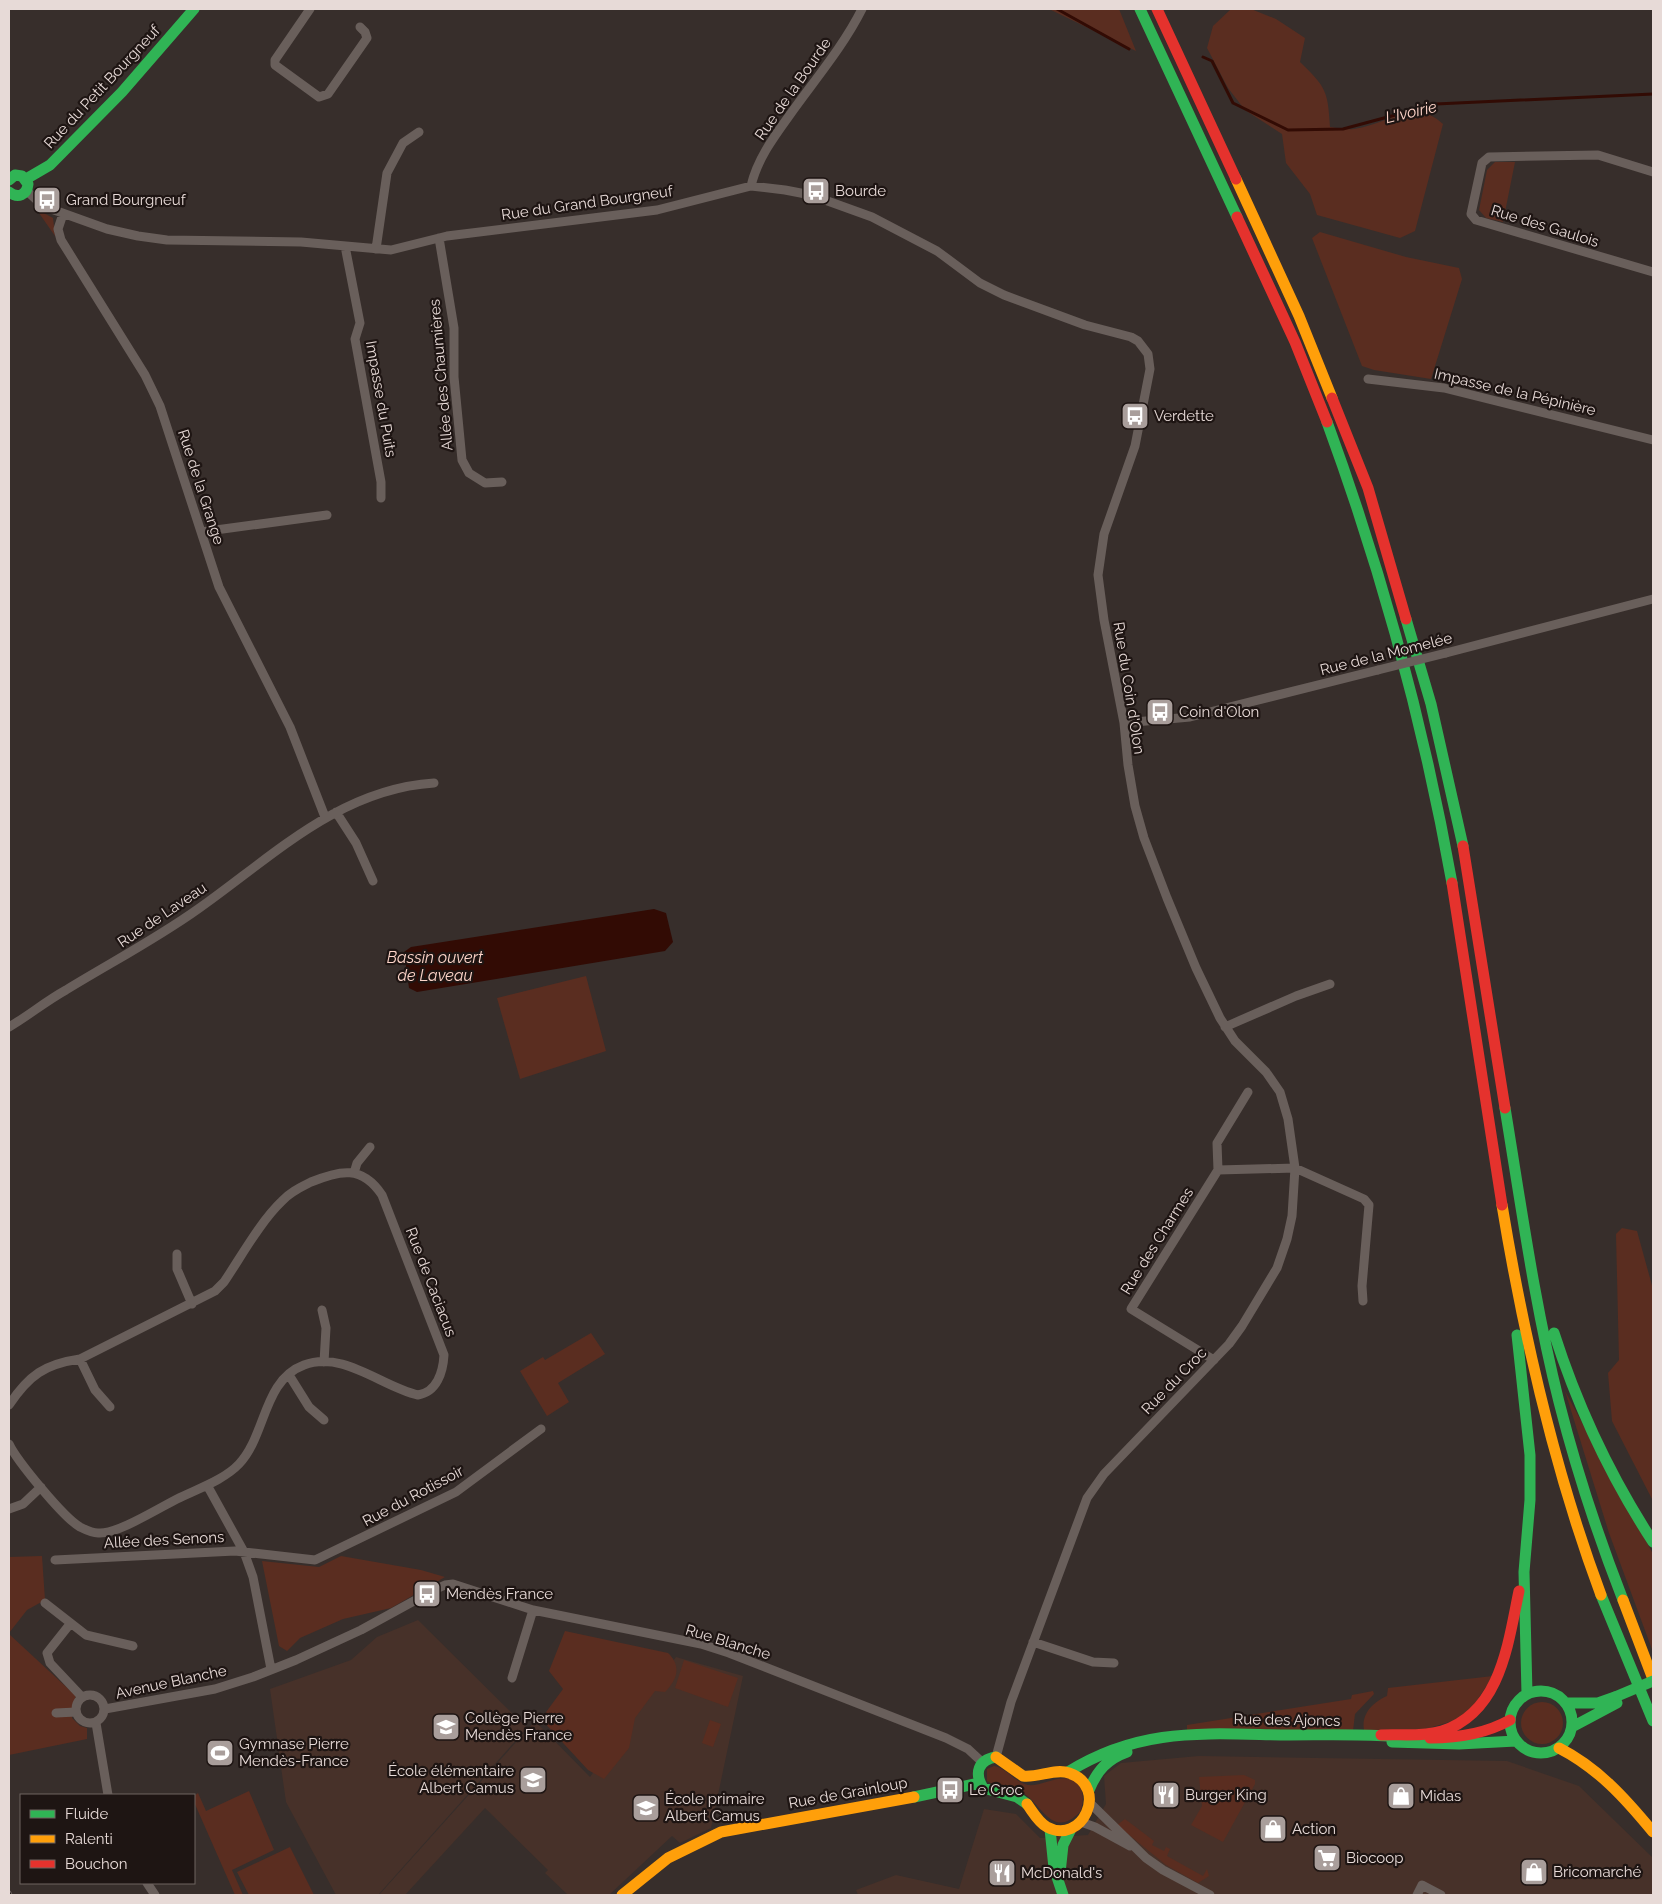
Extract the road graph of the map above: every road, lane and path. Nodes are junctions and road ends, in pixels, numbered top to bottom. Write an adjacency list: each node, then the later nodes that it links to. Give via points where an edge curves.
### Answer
1 (194, 9): 9 (main road, Rue du Petit Bourgneuf, via 122,92 50,165)
2 (310, 9): 6 (street, via 275,60 275,66 319,97 328,94 366,38)
3 (862, 9): 11 (street, Rue de la Bourde, via 768,146)
4 (1140, 9): 41 (main road, via 1289,328 1327,423 1370,546 1411,694 1449,859)
5 (1157, 9): 39 (main road, via 1299,316 1368,488 1431,704 1463,846)
6 (360, 27)
7 (419, 132): 17 (street, via 403,143 387,173)
8 (1653, 172): 18 (street, Rue des Gaulois, via 1598,155 1489,157 1484,159 1471,214 1473,218)
9 (26, 179): 10 (main road, Rue du Petit Bourgneuf, via 18,175); 12 (main road)
10 (9, 180)
11 (751, 186): 15 (street, Rue du Grand Bourgneuf, via 657,210); 19 (street, Rue du Grand Bourgneuf, via 812,195 872,217 937,251 980,283 1004,295 1131,337)
12 (27, 191): 13 (main road, via 18,197); 14 (street, via 43,206)
13 (9, 192)
14 (63, 214): 16 (street, Rue du Grand Bourgneuf, via 108,229 167,240); 25 (street, Rue de la Grange, via 58,229 62,240 145,374 160,406)
15 (439, 238): 17 (street, Rue du Grand Bourgneuf, via 391,250); 22 (street, Allée des Chaumières, via 454,328 454,377 462,460 469,473 485,483)
16 (345, 246): 17 (street, Rue du Grand Bourgneuf); 23 (street, Impasse du Puits, via 360,323 355,339 381,482)
17 (376, 248)
18 (1652, 271)
19 (1142, 345): 27 (street, Rue du Coin d'Olon, via 1148,354 1150,369 1135,446 1104,534 1098,575)
20 (1368, 379): 21 (street, Impasse de la Pépinière, via 1444,388)
21 (1653, 440)
22 (502, 482)
23 (381, 498)
24 (327, 515): 25 (street)
25 (201, 532): 30 (street, Rue de la Grange, via 226,603 290,727)
26 (1653, 599): 27 (street, Rue de la Momelée, bridge, via 1190,717)
27 (1124, 724): 34 (street, Rue du Coin d'Olon, via 1128,765 1144,838 1196,968)
28 (434, 783): 29 (street, Rue de Laveau, via 392,788)
29 (336, 812): 30 (street, Rue de Laveau); 31 (street, via 356,843)
30 (326, 817): 33 (street, Rue de Laveau, via 260,861 198,909)
31 (373, 881)
32 (1330, 984): 34 (street)
33 (9, 1027)
34 (1225, 1027): 37 (street, Rue du Croc, via 1280,1092 1288,1119)
35 (1248, 1092): 38 (street, via 1217,1143)
36 (370, 1147): 40 (street, via 357,1163)
37 (1295, 1168): 38 (street); 43 (street, via 1364,1199 1370,1205); 47 (street, Rue du Croc, via 1292,1216 1277,1268 1242,1326)
38 (1218, 1170): 47 (street, Rue des Charmes, via 1131,1309)
39 (1515, 1170): 58 (main road, via 1532,1230 1552,1327 1574,1394 1616,1484); 71 (main road, via 1559,1402 1601,1543)
40 (354, 1173): 44 (street, via 332,1173 287,1196 275,1208 224,1282); 48 (street, Rue de Caciacus, via 370,1181 382,1195 440,1343 443,1365 433,1388 418,1395 357,1370)
41 (1510, 1248): 61 (main road, via 1510,1293 1530,1455); 81 (main road, via 1525,1329 1554,1449 1609,1614)
42 (177, 1254): 44 (street, via 177,1269)
43 (1363, 1301)
44 (192, 1304): 46 (street)
45 (322, 1310): 48 (street, via 326,1328)
46 (80, 1359): 50 (street, via 57,1363 43,1370); 51 (street, via 94,1390)
47 (1214, 1360): 66 (street, Rue du Croc, via 1104,1474 1087,1498)
48 (324, 1362): 49 (street, Rue de Caciacus, via 303,1365)
49 (288, 1375): 52 (street, via 309,1407); 55 (street, Rue de Caciacus, via 271,1398 252,1445 240,1464)
50 (9, 1405)
51 (110, 1407)
52 (324, 1420)
53 (541, 1429): 59 (street, Rue du Rotissoir, via 456,1492 315,1560)
54 (9, 1444): 56 (street, Rue de Caciacus)
55 (207, 1485): 56 (street, Rue de Caciacus, via 123,1527 98,1533 80,1527); 59 (street)
56 (41, 1487): 57 (street, via 23,1504)
57 (9, 1509)
58 (1653, 1542)
59 (244, 1552): 60 (street, Allée des Senons); 69 (street, Allée des Senons, via 253,1577)
60 (55, 1560)
61 (1524, 1572): 73 (main road); 84 (main road, via 1497,1680 1483,1705 1462,1722 1444,1730)
62 (453, 1584): 64 (street, Rue Blanche); 69 (street, Avenue Blanche, via 445,1585 353,1634)
63 (45, 1603): 65 (street)
64 (533, 1610): 70 (street); 88 (street, Rue Blanche, via 701,1644 729,1653 946,1738 968,1749)
65 (70, 1624): 67 (street, via 91,1637); 74 (street, via 47,1653 50,1663)
66 (1033, 1642): 68 (street, via 1093,1662); 87 (street, Rue du Croc, via 997,1745)
67 (133, 1646)
68 (1114, 1663)
69 (271, 1669): 77 (street, Avenue Blanche, via 214,1689)
70 (512, 1678)
71 (1653, 1680): 75 (main road, bridge)
72 (1653, 1687): 75 (main road)
73 (1527, 1694): 76 (main road, via 1548,1692); 80 (main road, via 1512,1709)
74 (82, 1697): 77 (street, via 94,1695 103,1702); 78 (street, via 77,1702)
75 (1616, 1700): 76 (main road); 83 (main road)
76 (1566, 1703): 83 (main road, via 1572,1714)
77 (105, 1709): 82 (street)
78 (76, 1712): 79 (street); 82 (street, via 81,1721)
79 (56, 1713)
80 (1510, 1720): 84 (main road, Rue des Ajoncs, via 1494,1729 1458,1738); 85 (main road)
81 (1653, 1721)
82 (96, 1723): 92 (street)
83 (1572, 1727): 86 (main road)
84 (1381, 1735): 89 (main road, Rue des Ajoncs, via 1220,1734 1138,1741 1106,1751)
85 (1516, 1741): 86 (main road, via 1532,1752 1550,1752); 91 (main road, Rue des Ajoncs, via 1459,1744 1164,1744 1115,1756 1096,1773)
86 (1559, 1748): 97 (main road, via 1606,1778)
87 (996, 1757): 88 (main road); 89 (main road, via 1021,1776)
88 (982, 1762): 90 (main road, via 977,1772)
89 (1068, 1772): 91 (main road, via 1082,1780)
90 (979, 1783): 95 (main road, via 988,1791 1006,1793 1024,1801 1036,1818); 102 (main road, Rue de Grainloup, via 721,1832 686,1846 660,1862)
91 (1089, 1790): 93 (main road)
92 (108, 1794)
93 (1091, 1804): 94 (main road); 98 (street)
94 (1081, 1822): 96 (main road); 98 (street)
95 (1050, 1829): 96 (main road); 99 (main road, via 1054,1868)
96 (1071, 1829): 99 (main road, via 1063,1845)
97 (1653, 1832)
98 (1134, 1848): 104 (street, via 1162,1870)
99 (1060, 1883): 103 (main road)
100 (148, 1884): 101 (street)
101 (155, 1895)
102 (622, 1895)
103 (1063, 1895)
104 (1210, 1895)
105 (1417, 1895): 106 (street, via 1422,1885)
106 (1441, 1895)

